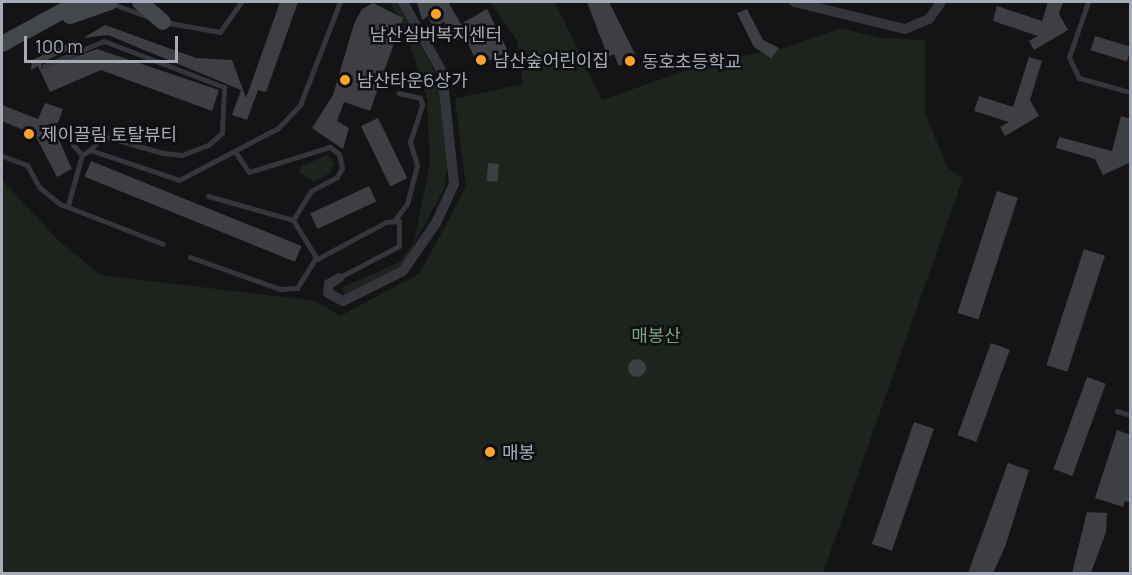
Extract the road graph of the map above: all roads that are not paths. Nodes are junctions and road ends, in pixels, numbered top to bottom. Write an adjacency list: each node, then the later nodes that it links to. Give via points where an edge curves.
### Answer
1 (79, 2): 11 (main road)
2 (109, 2): 10 (lane); 11 (main road)
3 (140, 2): 10 (main road)
4 (241, 2): 10 (lane, via 220,32)
5 (340, 2): 18 (lane, via 300,105 278,128)
6 (403, 2): 28 (street, via 442,72 454,184 436,223 403,271 343,301 328,293 329,284)
7 (794, 2): 8 (street, via 905,29 929,19)
8 (941, 2)
9 (1088, 2): 14 (lane, via 1069,57 1074,68 1079,78)
10 (163, 22)
11 (27, 30): 12 (main road)
12 (2, 44)
13 (44, 66): 17 (lane, via 104,41 224,87 222,133 208,145 182,154 163,153 103,136)
14 (1131, 92)
15 (399, 93): 24 (lane, via 420,98 422,104 410,142 417,165 407,204)
16 (75, 128): 19 (lane, via 73,145)
17 (90, 150): 18 (lane, via 179,180); 19 (lane)
18 (236, 153): 23 (lane, via 249,172 330,147 339,154 342,168 337,177 310,191)
19 (82, 155): 22 (lane)
20 (2, 156): 22 (lane, via 27,165 39,187)
21 (208, 195): 23 (lane)
22 (68, 205): 25 (lane)
23 (293, 220): 27 (lane)
24 (394, 220): 27 (lane); 28 (lane, via 402,226 399,246)
25 (163, 244)
26 (190, 257): 27 (lane, via 280,289 297,288)
27 (315, 258)
28 (339, 278)
29 (1118, 411): 30 (lane)
30 (1131, 415)

